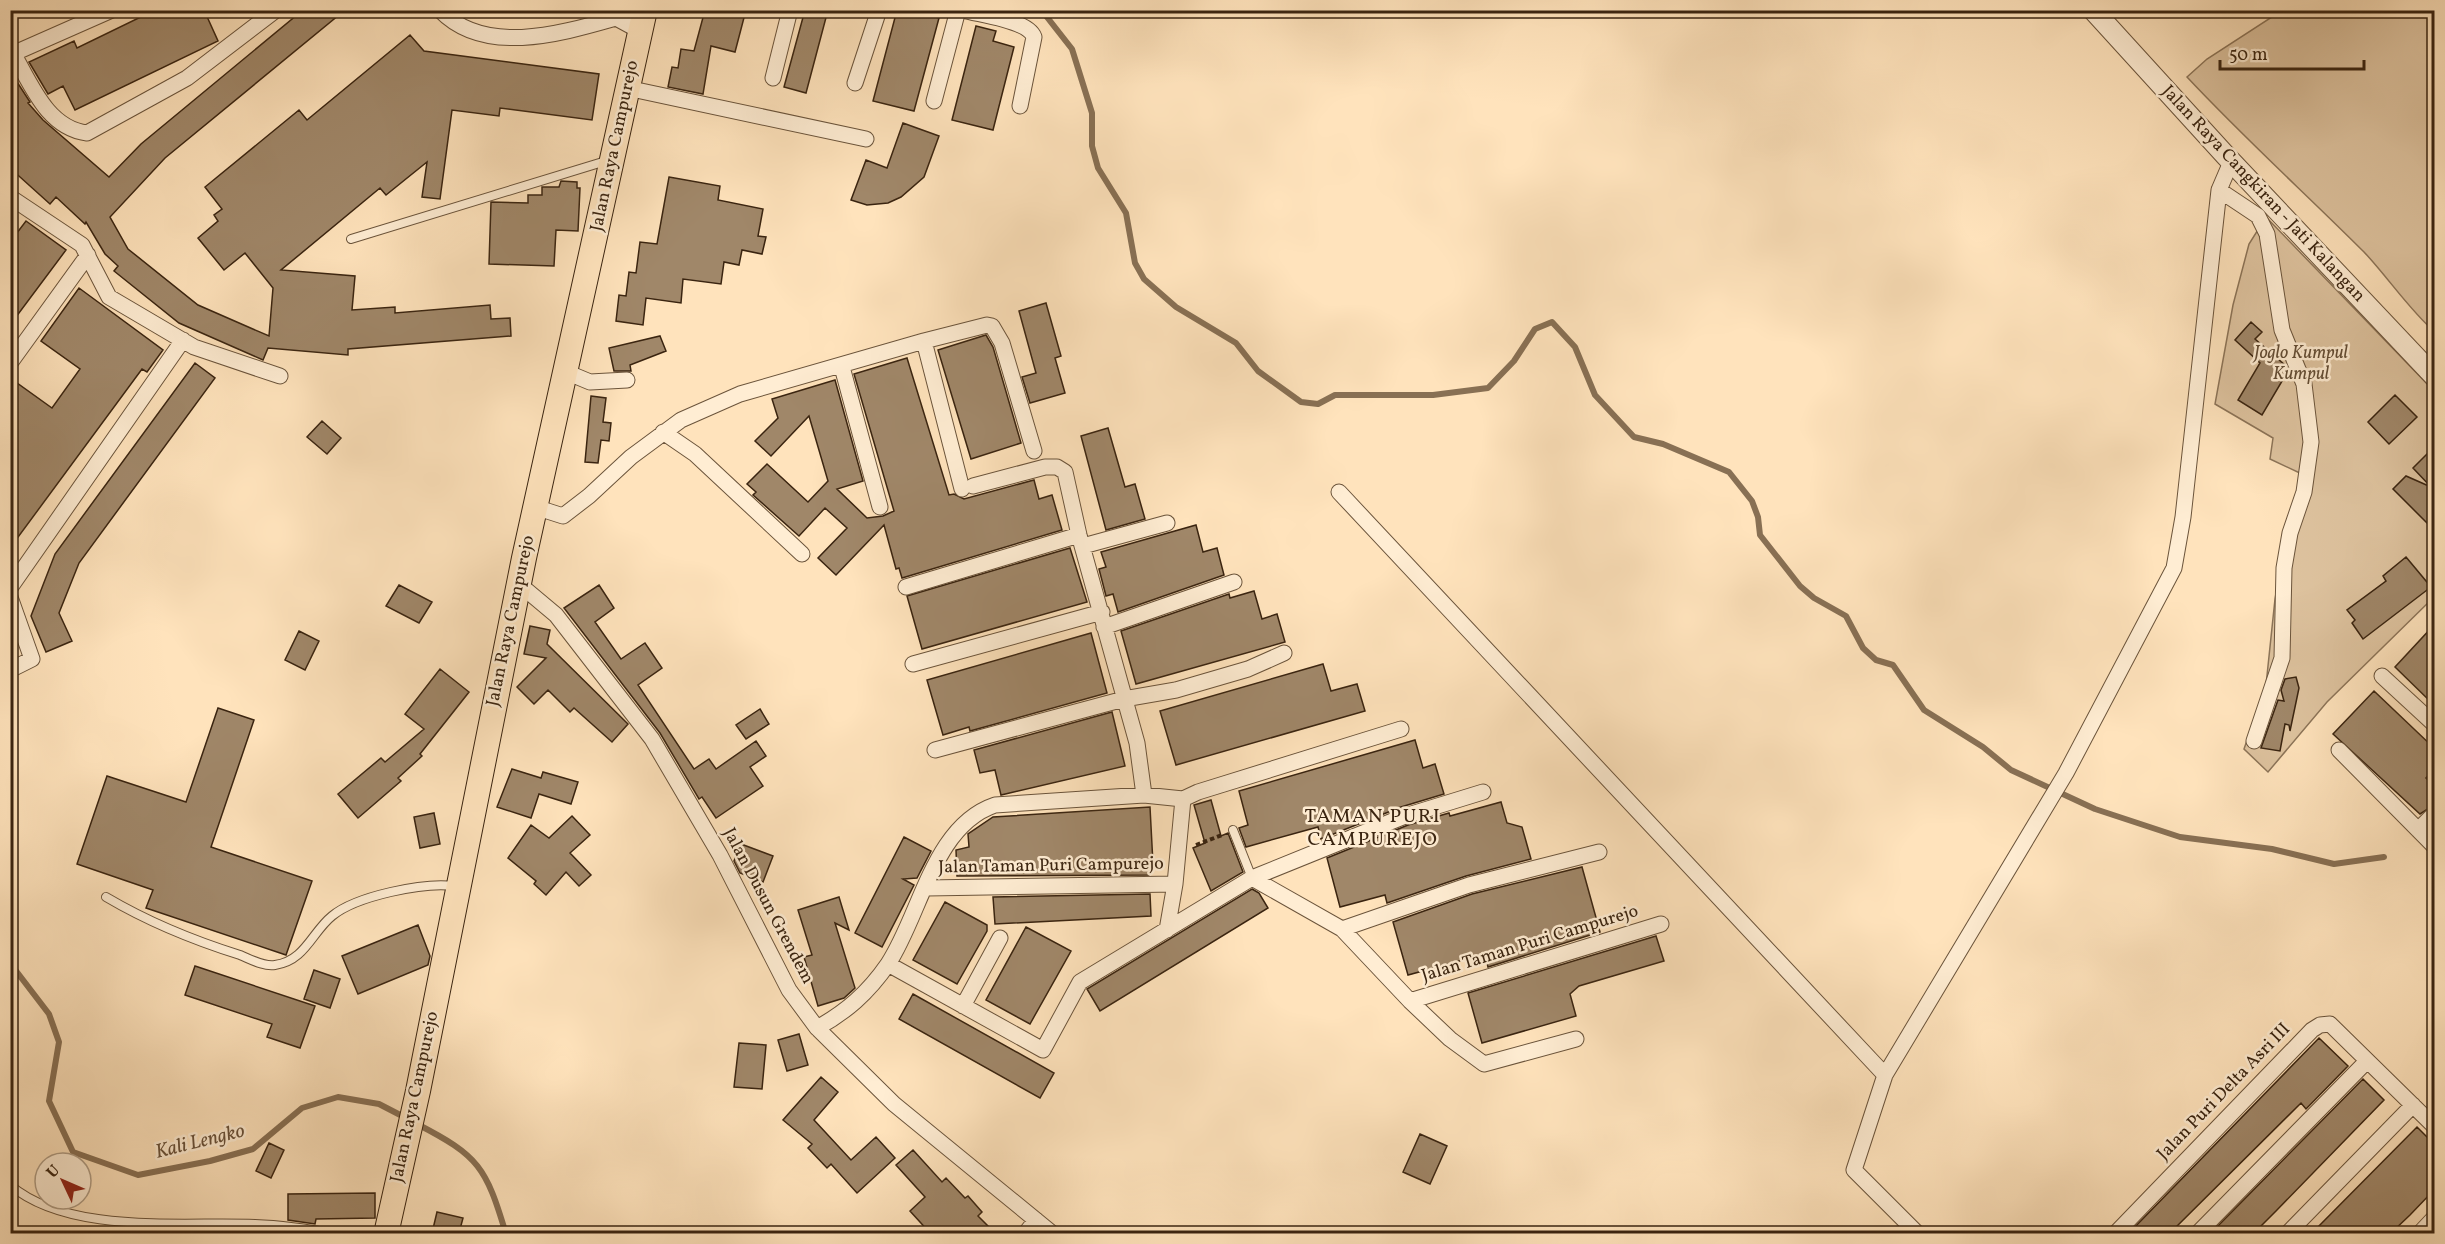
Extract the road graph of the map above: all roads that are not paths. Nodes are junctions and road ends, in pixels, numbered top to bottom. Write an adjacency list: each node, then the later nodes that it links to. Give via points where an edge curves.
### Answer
1 (112, 10): 10 (street)
2 (276, 10): 10 (street, via 187,78 87,133 50,116)
3 (440, 10): 9 (street, via 476,33 514,37 563,32 616,18)
4 (790, 10): 11 (street)
5 (879, 10): 12 (street)
6 (958, 10): 14 (street)
7 (963, 10): 15 (street, via 1024,25 1032,32)
8 (2093, 10): 18 (street, Jalan Raya Cangkiran - Jati Kalangan)
9 (643, 21): 13 (main road, Jalan Raya Campurejo)
10 (12, 54)
11 (773, 78)
12 (855, 83)
13 (627, 88): 16 (street); 17 (main road, Jalan Raya Campurejo)
14 (934, 101)
15 (1020, 106)
16 (867, 139)
17 (611, 159): 21 (lane); 27 (main road, Jalan Raya Campurejo)
18 (2232, 162): 19 (street); 29 (street, Jalan Raya Cangkiran - Jati Kalangan)
19 (2219, 190): 52 (street, via 2258,216 2267,234 2282,330 2304,384 2312,442 2304,492 2290,532 2284,568 2282,658); 78 (street, via 2183,518 2174,568 2037,825)
20 (10, 197): 22 (street, via 82,245)
21 (351, 239)
22 (88, 255): 23 (street, via 109,297); 25 (street)
23 (183, 340): 28 (street); 42 (street)
24 (924, 341): 26 (street); 32 (street, via 992,326 1002,343); 37 (street, via 967,488 1045,466 1057,467 1065,472)
25 (10, 363)
26 (842, 367): 31 (street, via 740,394); 35 (street)
27 (566, 372): 30 (street, via 590,382); 34 (main road, Jalan Raya Campurejo)
28 (280, 376)
29 (2434, 376)
30 (627, 380)
31 (663, 432): 34 (street, via 562,516); 38 (street, via 695,454)
32 (1034, 451)
33 (1339, 492): 78 (street)
34 (535, 507): 40 (main road, Jalan Raya Campurejo)
35 (880, 507)
36 (1167, 523): 37 (street)
37 (1081, 541): 41 (street); 44 (street)
38 (802, 554)
39 (1234, 582): 44 (street)
40 (519, 584): 65 (main road, Jalan Raya Campurejo); 75 (street, Jalan Dusun Grendem, via 556,615 652,739 720,855 789,990)
41 (906, 587)
42 (10, 588)
43 (10, 597): 47 (street, via 32,659)
44 (1103, 619): 46 (street); 49 (street)
45 (1284, 652): 49 (street, via 1248,669 1176,690)
46 (913, 664)
47 (10, 670)
48 (2382, 676): 50 (street)
49 (1124, 699): 53 (street); 56 (street, via 1137,742)
50 (2434, 724)
51 (1401, 729): 57 (street, Jalan Taman Puri Campurejo)
52 (2254, 741)
53 (935, 750)
54 (2339, 750): 60 (street)
55 (1483, 792): 63 (street, via 1405,816)
56 (1144, 795): 57 (street, Jalan Taman Puri Campurejo); 66 (street, Jalan Taman Puri Campurejo, via 995,805 981,810 961,825 937,859)
57 (1183, 799): 64 (street, Jalan Taman Puri Campurejo)
58 (2434, 814): 60 (street)
59 (1233, 830): 63 (lane)
60 (2418, 830): 61 (street)
61 (2434, 846)
62 (1599, 852): 69 (street, via 1469,885)
63 (1252, 878): 69 (street, Jalan Taman Puri Campurejo); 70 (street)
64 (1175, 884): 66 (street, Jalan Taman Puri Campurejo); 70 (street, Jalan Taman Puri Campurejo)
65 (458, 887): 67 (lane, via 426,885 347,906 332,916 307,948 274,966 203,945); 85 (main road, Jalan Raya Campurejo)
66 (927, 888): 72 (street, Jalan Taman Puri Campurejo)
67 (106, 897)
68 (1661, 924): 73 (street, Jalan Taman Puri Campurejo)
69 (1342, 929): 73 (street, Jalan Taman Puri Campurejo)
70 (1167, 930): 74 (street, via 1080,982 1043,1050)
71 (1000, 938): 74 (street)
72 (888, 964): 74 (street); 75 (street, Jalan Taman Puri Campurejo, via 848,1011)
73 (1410, 1001): 76 (street, Jalan Taman Puri Campurejo, via 1450,1039 1484,1064)
74 (963, 1006)
75 (817, 1028): 83 (street, Jalan Dusun Grendem, via 894,1104)
76 (1576, 1039)
77 (2366, 1062): 79 (street, Jalan Puri Delta Asri III); 89 (street, Jalan Puri Delta Asri III, via 2330,1024 2312,1030); 90 (street)
78 (1885, 1075): 88 (street, via 1854,1170)
79 (2413, 1106): 80 (street, Jalan Puri Delta Asri III); 91 (street)
80 (2434, 1126)
81 (10, 1185): 84 (lane, via 65,1212 106,1222 257,1224)
82 (2434, 1218): 92 (street)
83 (1036, 1220): 86 (street); 87 (street, Jalan Dusun Grendem)
84 (338, 1233)
85 (386, 1233)
86 (1025, 1233)
87 (1053, 1233)
88 (1918, 1233)
89 (2115, 1233)
90 (2197, 1233)
91 (2287, 1233)
92 (2419, 1233)

